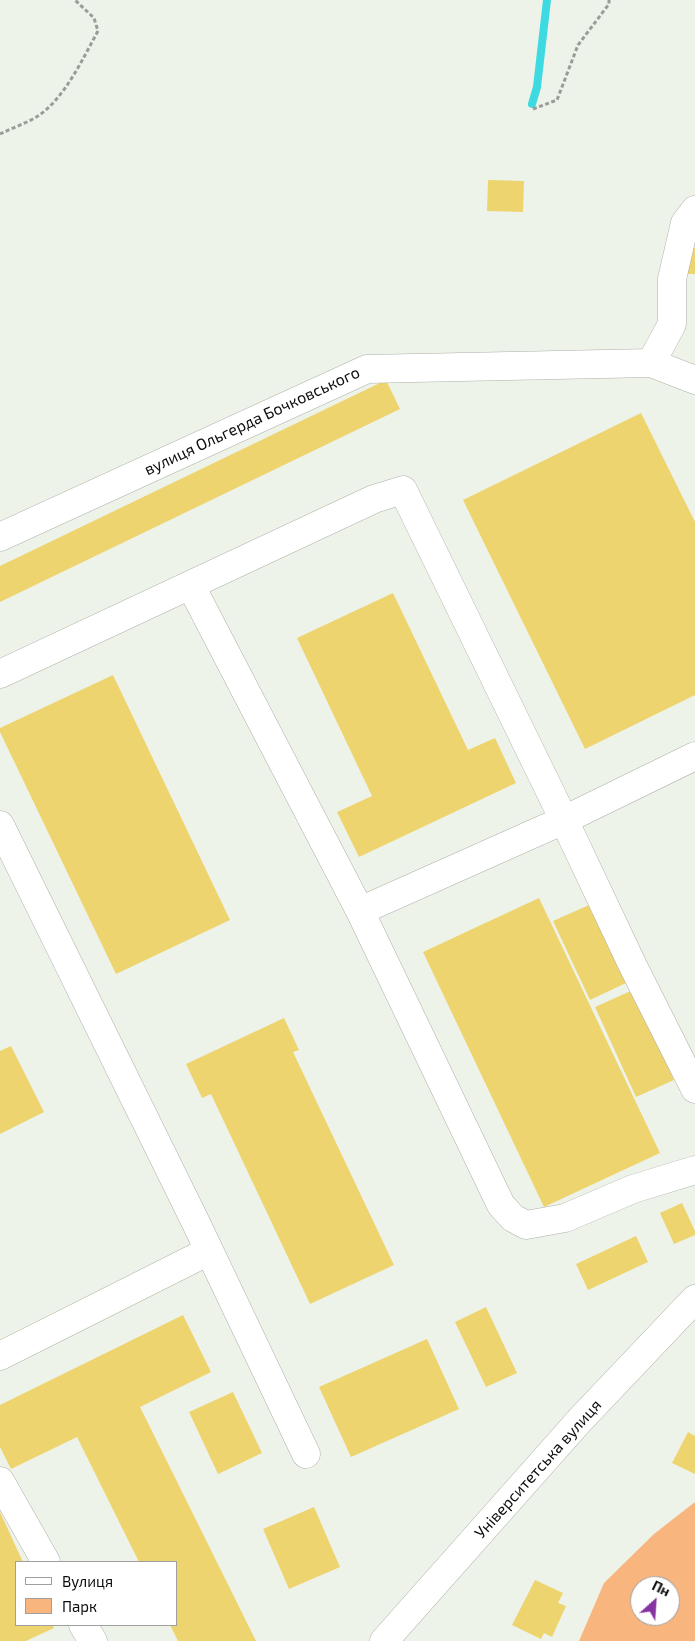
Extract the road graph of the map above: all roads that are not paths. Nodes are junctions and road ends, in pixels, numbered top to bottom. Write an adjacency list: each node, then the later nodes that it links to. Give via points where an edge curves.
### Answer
1 (695, 210): 2 (street, via 685,223 672,280 672,324)
2 (651, 363): 3 (street, вулиця Ольгерда Бочковського); 4 (street, вулиця Ольгерда Бочковського, via 367,369)
3 (695, 380)
4 (0, 537)
5 (191, 586): 6 (street); 8 (street, via 374,499 403,490); 10 (street)
6 (0, 674)
7 (695, 756): 8 (street)
8 (564, 820): 10 (street); 11 (street)
9 (0, 825): 13 (street)
10 (360, 911): 12 (street, via 501,1205 513,1218 526,1225 565,1218 633,1189)
11 (695, 1089)
12 (695, 1170)
13 (210, 1251): 15 (street); 16 (street)
14 (695, 1300): 21 (street, Університетська вулиця, via 580,1420)
15 (0, 1356)
16 (306, 1454)
17 (0, 1481): 18 (street)
18 (45, 1561)
19 (84, 1626): 20 (street)
20 (93, 1641)
21 (384, 1641)

